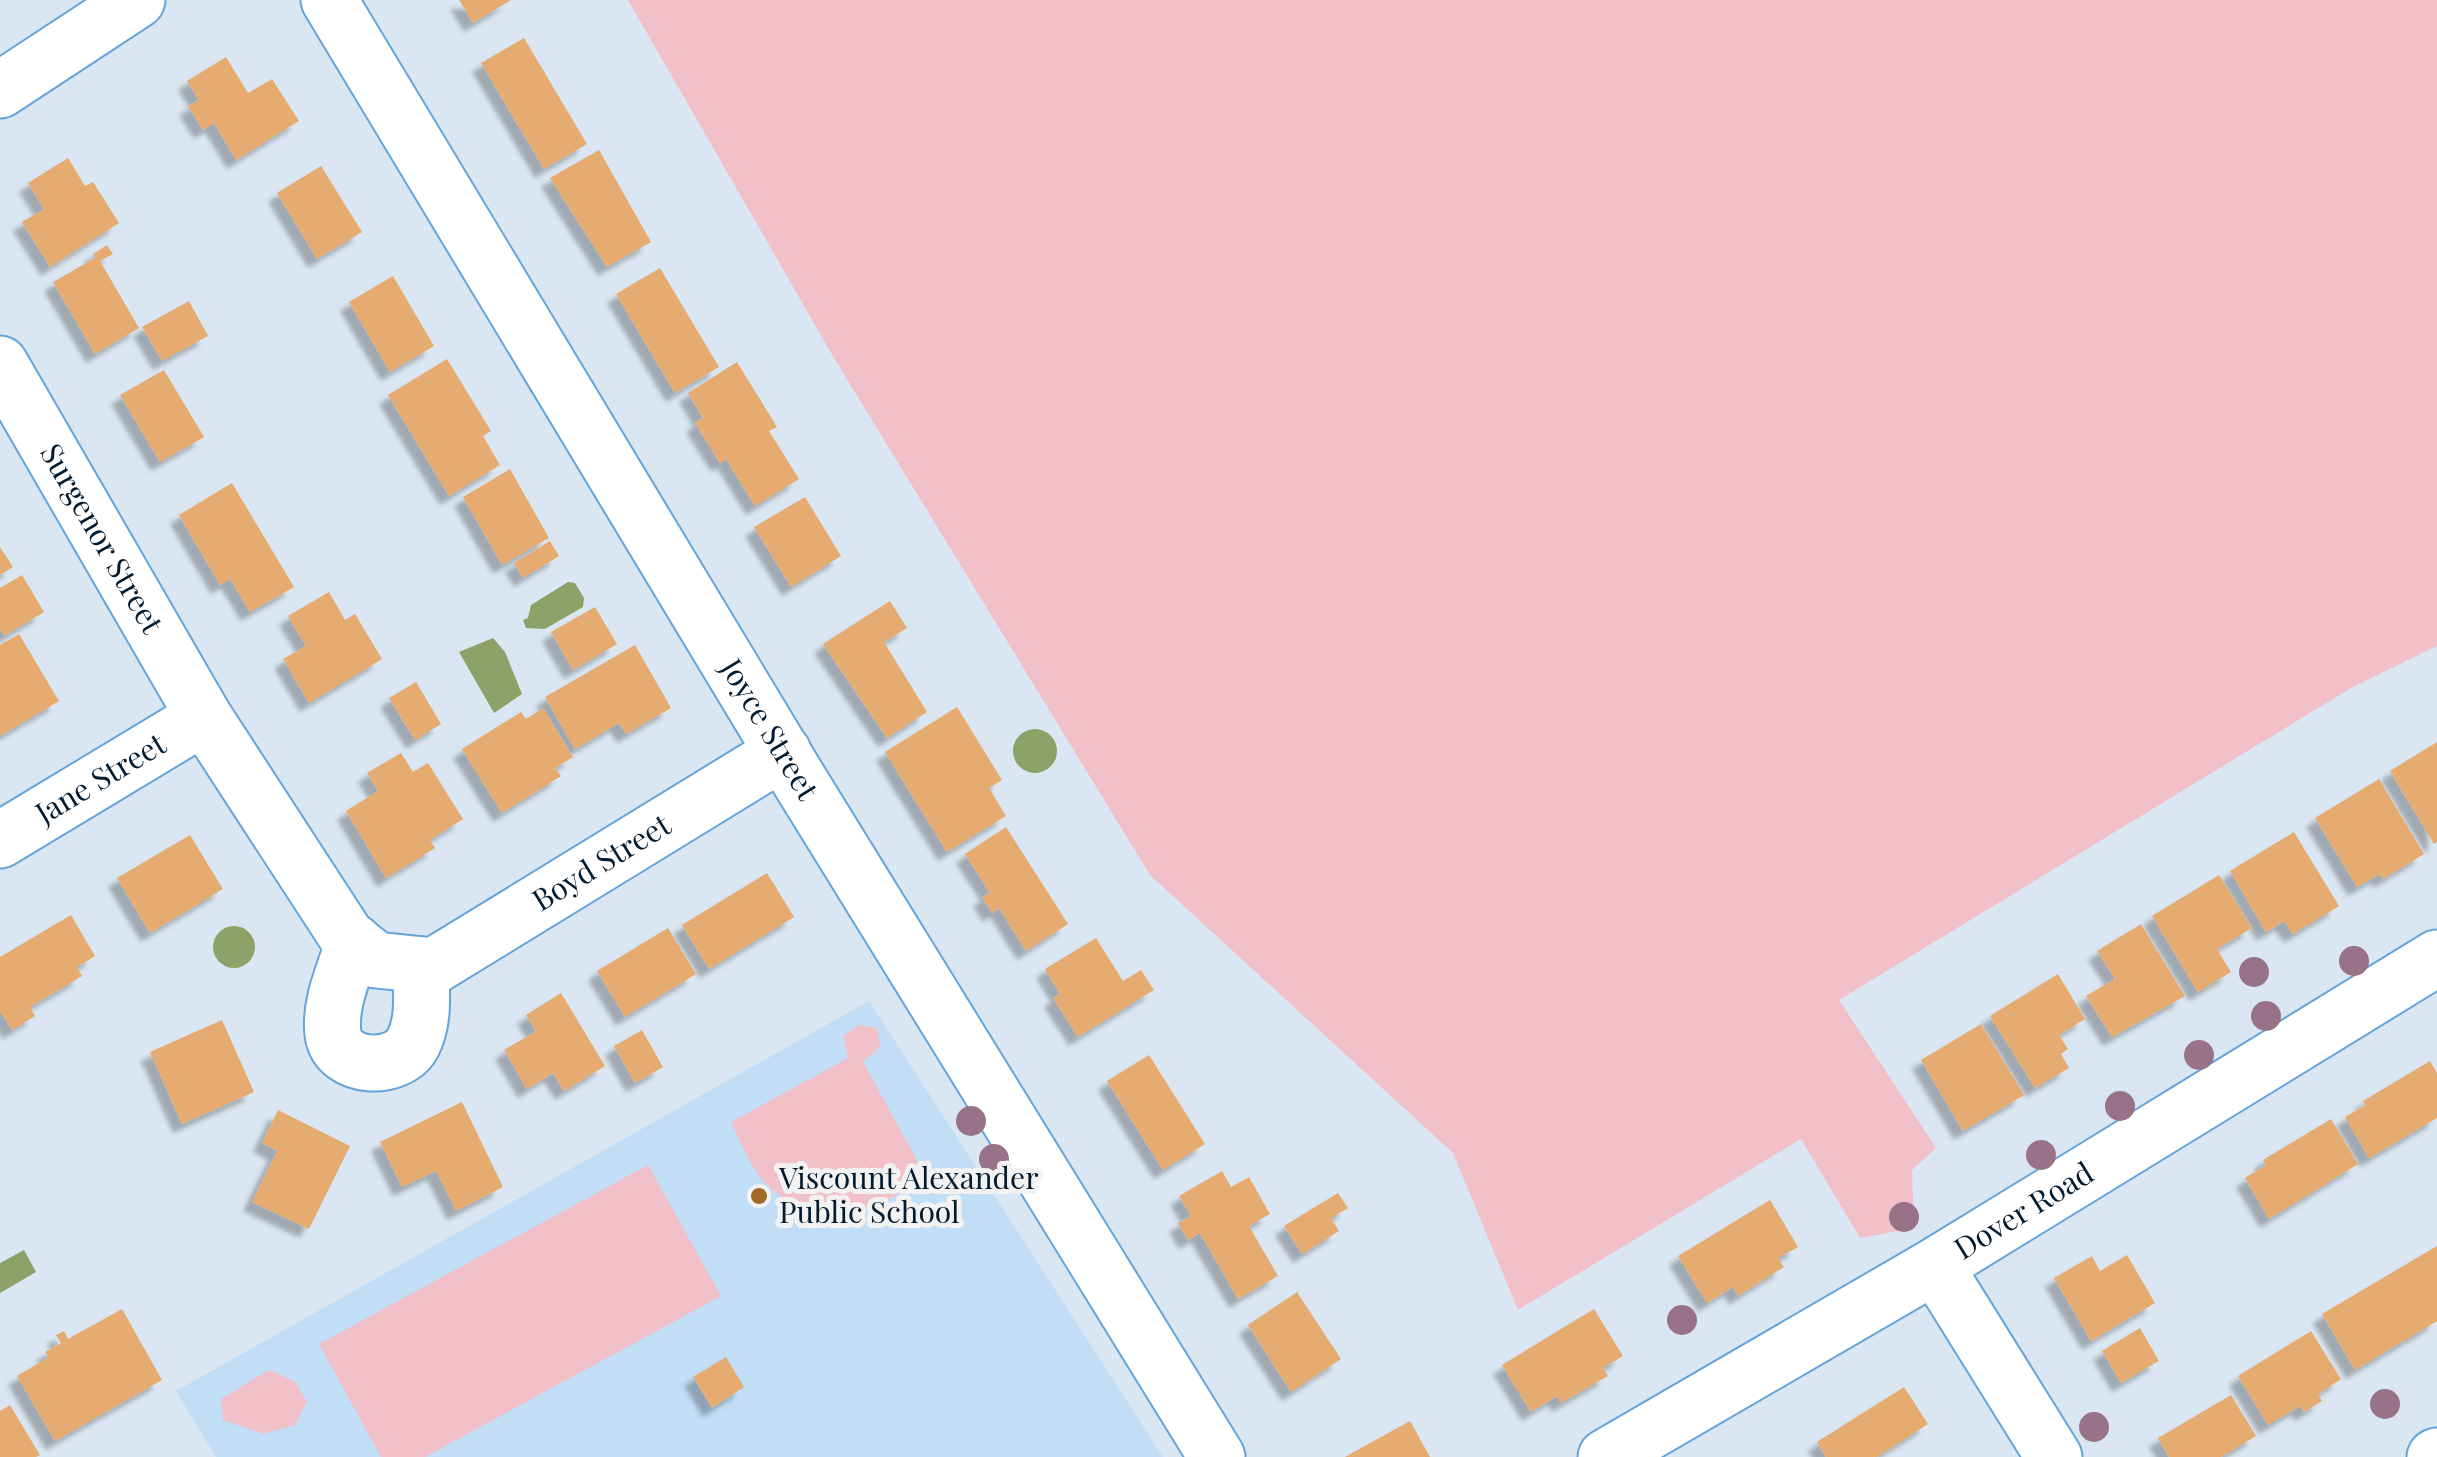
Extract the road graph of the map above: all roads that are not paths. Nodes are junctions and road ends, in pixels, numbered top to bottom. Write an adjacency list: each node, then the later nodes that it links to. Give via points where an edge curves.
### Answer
1 (137, 0): 3 (street)
2 (329, 0): 6 (street, Joyce Street)
3 (0, 90)
4 (0, 364): 5 (street, Surgenor Street)
5 (204, 718): 7 (street, Jane Street); 8 (street)
6 (783, 752): 10 (street, Boyd Street, via 434,966); 12 (street, Joyce Street)
7 (0, 840)
8 (354, 942): 10 (street, via 376,960); 10 (street, via 334,1003 333,1038 346,1056 368,1064 398,1060 413,1044)
9 (2437, 958): 11 (street, Dover Road)
10 (421, 965)
11 (1934, 1266): 13 (street, Dover Road); 14 (street)
12 (1216, 1457)
13 (1606, 1457)
14 (2054, 1457)

